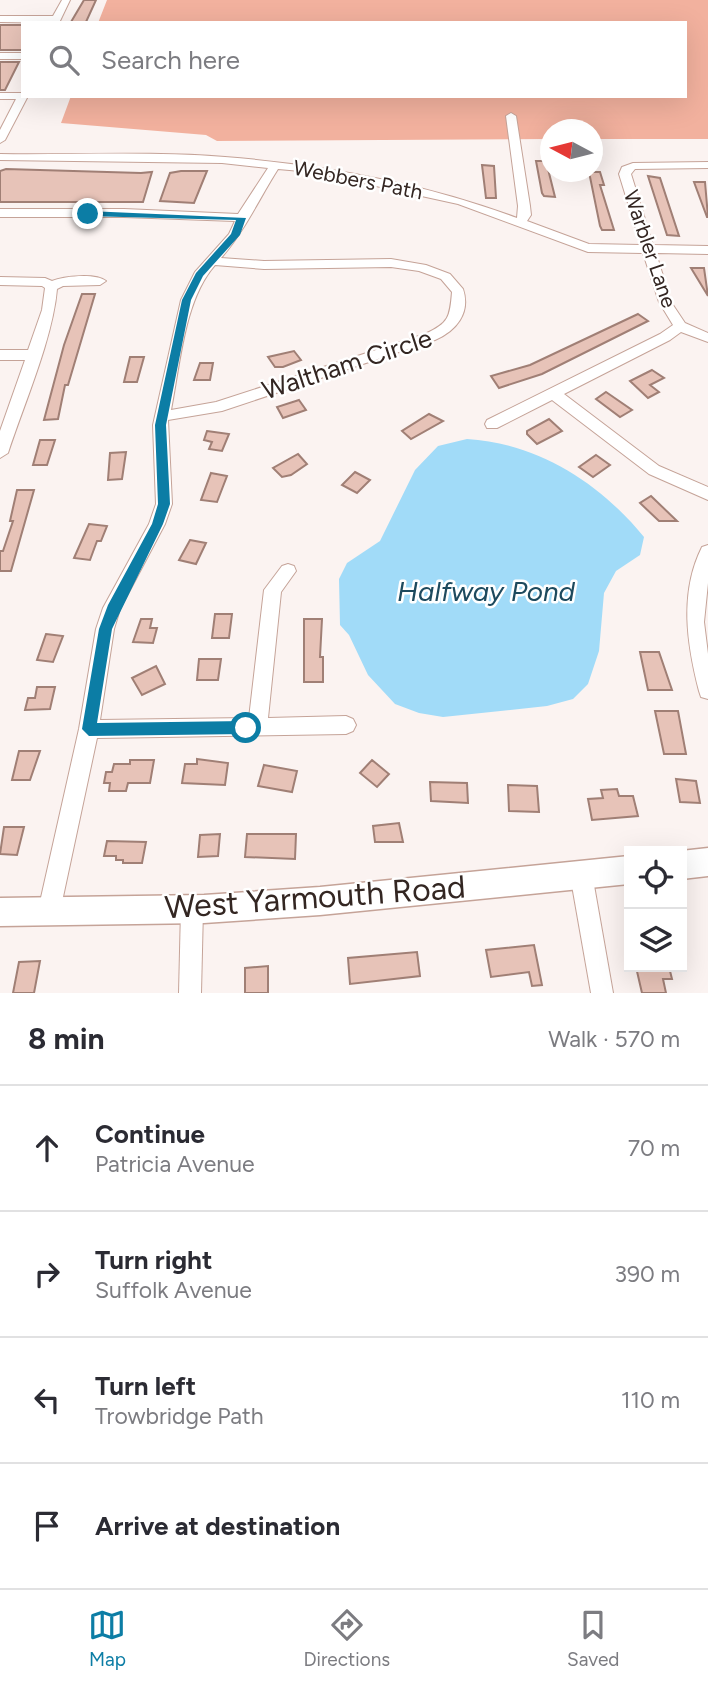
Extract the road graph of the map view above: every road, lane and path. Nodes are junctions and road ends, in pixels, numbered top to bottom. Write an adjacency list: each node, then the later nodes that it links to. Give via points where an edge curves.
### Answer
1 (66, 0): 3 (street)
2 (0, 19): 3 (street)
3 (55, 21)
4 (0, 56): 5 (street)
5 (21, 56)
6 (0, 96): 7 (street)
7 (21, 96)
8 (22, 98): 10 (street)
9 (511, 116): 16 (street, via 525,215)
10 (0, 140)
11 (0, 157): 12 (street, Webbers Path)
12 (275, 165): 15 (street); 16 (street, Webbers Path, via 428,192)
13 (708, 165): 18 (street, Warbler Lane, via 626,169)
14 (0, 213): 15 (street)
15 (242, 218): 19 (street, via 235,235)
16 (520, 223): 18 (street, Webbers Path, via 588,248)
17 (708, 250): 18 (street, Webbers Path)
18 (648, 251): 23 (street, Warbler Lane, via 665,302)
19 (212, 261): 28 (street, via 193,284 187,300); 28 (street, Waltham Circle, via 243,265 412,264 442,275 454,286 460,297 459,309 451,325 430,337 217,407)
20 (0, 281): 22 (street, via 44,282)
21 (100, 281): 22 (street, via 60,282)
22 (51, 287): 26 (street, via 49,310)
23 (680, 326): 24 (street); 27 (street)
24 (708, 338)
25 (0, 355): 26 (street)
26 (34, 355): 30 (street)
27 (554, 394): 29 (street); 31 (street, via 654,470)
28 (162, 416): 37 (street, via 159,444 164,504 105,629)
29 (492, 424)
30 (0, 453)
31 (708, 494)
32 (708, 552): 34 (street, via 694,606 693,635)
33 (288, 571): 36 (street, via 273,590)
34 (708, 691)
35 (346, 725): 36 (street)
36 (257, 727): 37 (street)
37 (89, 729): 43 (street)
38 (708, 862): 39 (main road)
39 (687, 864)
40 (624, 870): 41 (main road, West Yarmouth Road)
41 (581, 874): 42 (main road, West Yarmouth Road, via 320,901); 46 (street)
42 (192, 909): 43 (main road, West Yarmouth Road); 45 (street)
43 (49, 911): 44 (main road, West Yarmouth Road)
44 (0, 912)
45 (190, 993)
46 (602, 993)

